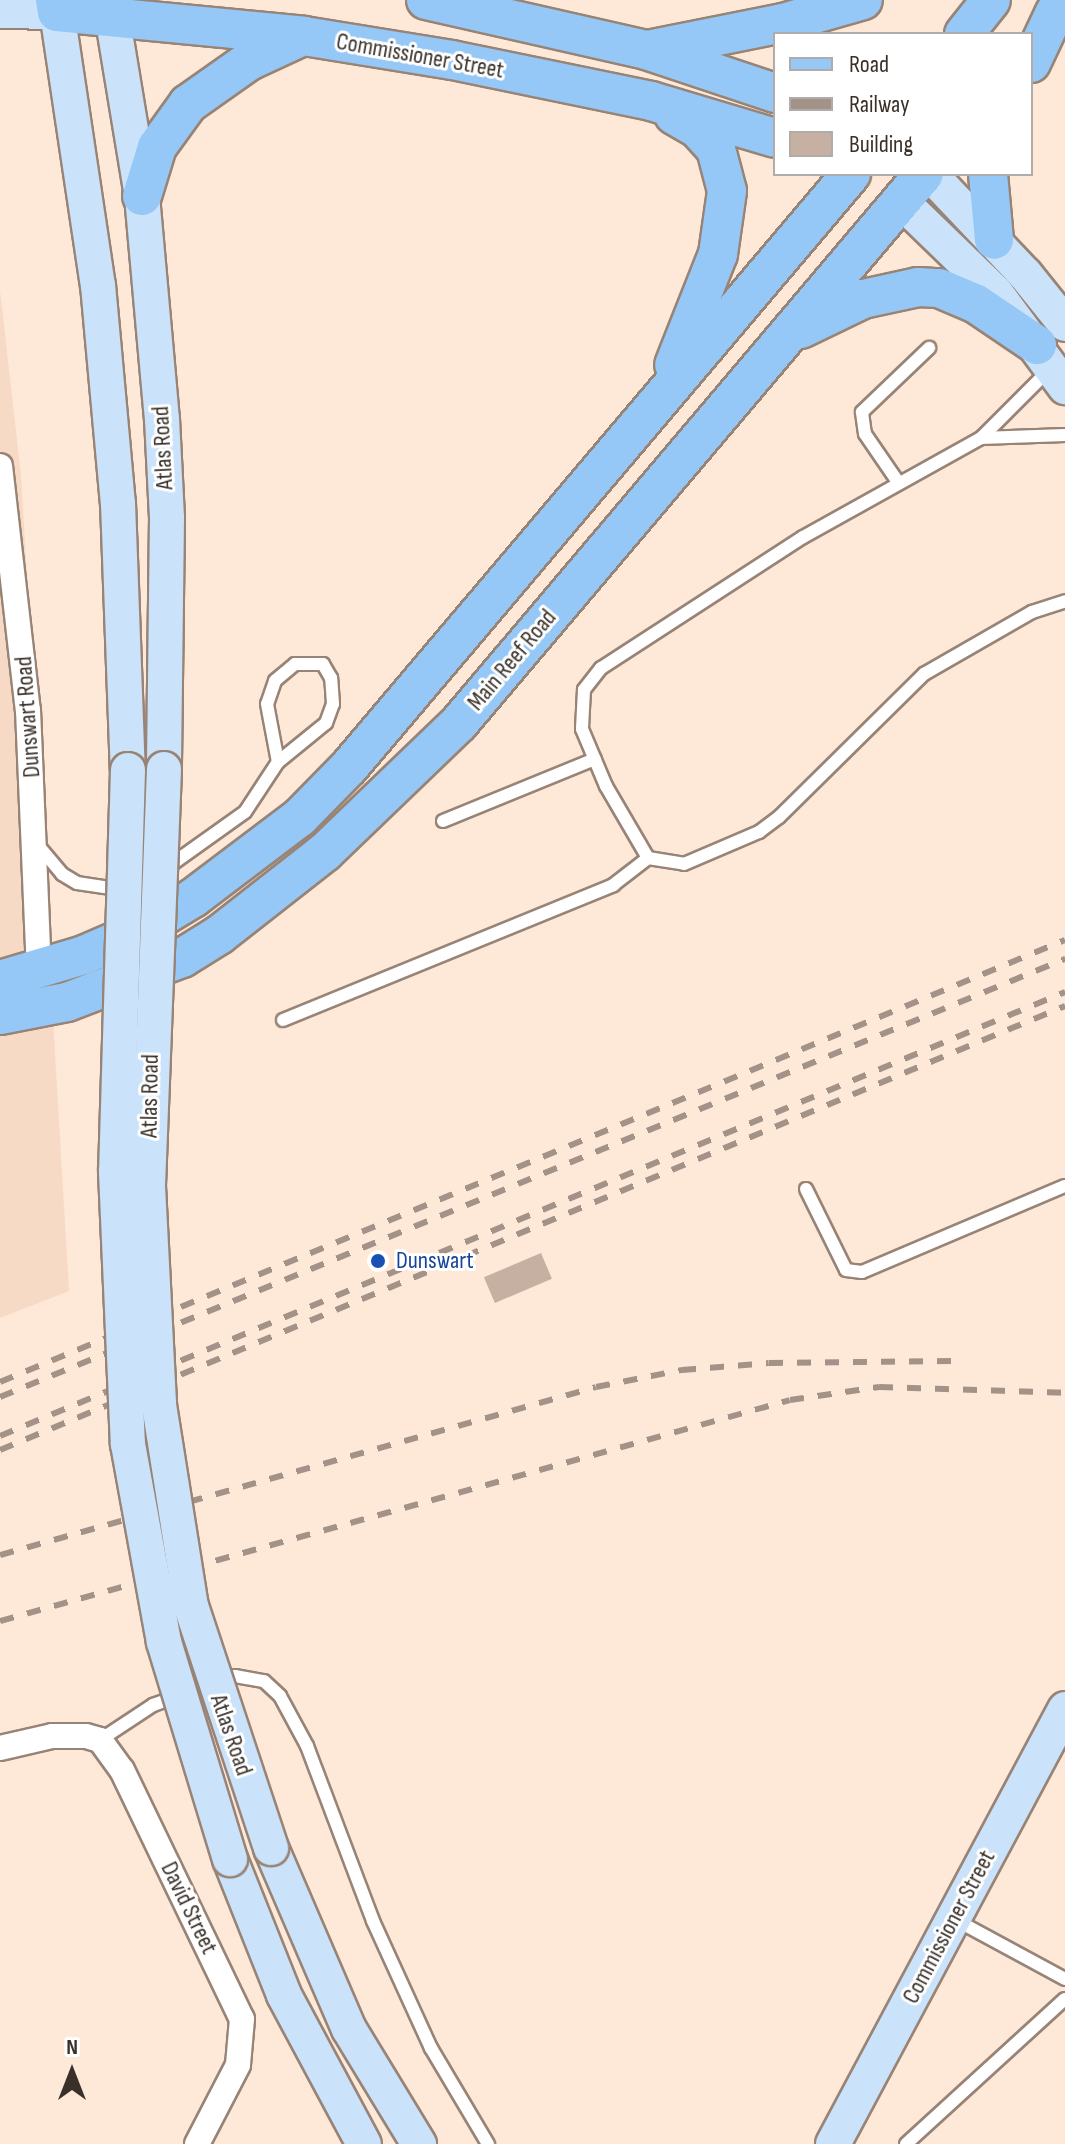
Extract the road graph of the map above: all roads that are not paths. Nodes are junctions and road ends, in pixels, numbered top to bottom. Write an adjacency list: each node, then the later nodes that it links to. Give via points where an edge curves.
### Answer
1 (426, 0): 11 (main road)
2 (863, 0): 11 (main road, via 783,23)
3 (991, 0): 8 (main road)
4 (56, 6): 6 (main road, Commissioner Street); 7 (main road); 49 (main road, Atlas Road, bridge, via 101,317 128,657 116,1172 119,1330 139,1522 176,1688 251,1917 314,2054)
5 (1060, 6): 10 (main road); 12 (main road)
6 (111, 8): 9 (main road, Commissioner Street); 20 (main road, Atlas Road)
7 (0, 11)
8 (966, 32)
9 (304, 36): 14 (main road, Commissioner Street); 20 (main road, via 249,61 188,104 157,147)
10 (1033, 40)
11 (646, 50): 13 (main road)
12 (1033, 59)
13 (773, 92)
14 (651, 101): 15 (main road, Commissioner Street); 25 (main road, via 698,129 716,149 727,191 718,254)
15 (773, 137)
16 (849, 176): 25 (main road)
17 (870, 176): 19 (main road)
18 (988, 176): 21 (main road)
19 (919, 184): 21 (main road); 22 (main road, Main Reef Road); 24 (main road, via 996,293)
20 (142, 196): 50 (main road, Atlas Road, bridge, via 167,518 164,769 148,1186 155,1366 174,1517 211,1678 293,1906 349,2029)
21 (994, 240): 24 (main road)
22 (786, 336): 24 (main road, via 863,299 939,288 975,303); 38 (main road, Main Reef Road, via 459,723 325,852 182,958 80,998)
23 (929, 348): 29 (lane, via 862,412 865,434)
24 (1055, 355): 27 (lane)
25 (665, 391): 36 (main road, via 379,733 300,817 193,898 137,932)
26 (1065, 435): 27 (lane)
27 (981, 438): 29 (lane)
28 (0, 466): 34 (street, Dunswart Road, via 21,634)
29 (898, 482): 31 (lane, via 601,668 584,690 580,715)
30 (1065, 601): 35 (lane, via 1032,612 924,674 852,741 802,798 759,832 684,864)
31 (595, 759): 33 (lane); 35 (lane)
32 (278, 762): 32 (lane, via 267,704 275,681 295,664 323,664 331,678 333,704 326,723); 34 (lane, via 245,812 125,890 77,883 62,874)
33 (443, 821)
34 (37, 844): 36 (street, Dunswart Road)
35 (648, 858): 39 (lane, via 613,885)
36 (39, 970): 37 (main road)
37 (0, 980)
38 (0, 1015)
39 (283, 1020)
40 (1065, 1186): 41 (lane, via 862,1272 846,1270)
41 (806, 1189)
42 (1065, 1709): 45 (main road, Commissioner Street)
43 (100, 1740): 44 (street, via 68,1735); 48 (street, David Street, via 122,1770 242,2019 238,2065); 51 (lane, via 153,1705 235,1676 264,1681 280,1696 307,1746 386,1949 431,2048)
44 (0, 1748)
45 (953, 1919): 46 (lane); 52 (main road, Commissioner Street)
46 (1065, 1979)
47 (1065, 1999): 53 (lane)
48 (197, 2144)
49 (364, 2144)
50 (419, 2144)
51 (488, 2144)
52 (833, 2144)
53 (906, 2144)

